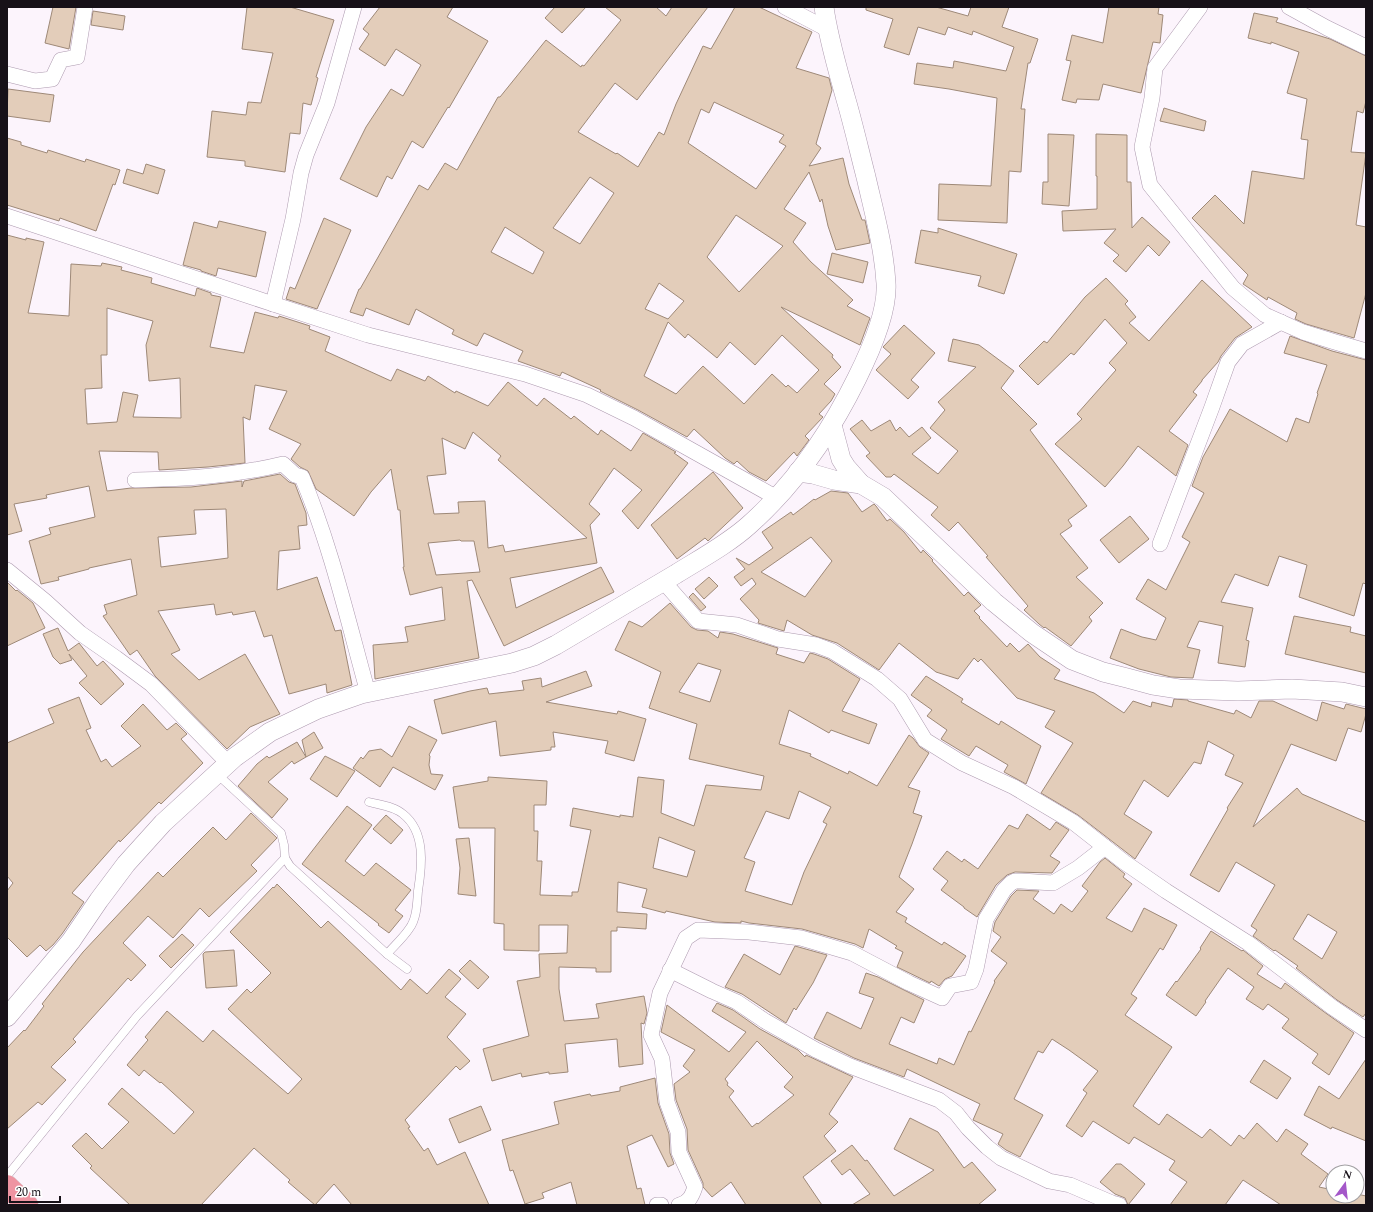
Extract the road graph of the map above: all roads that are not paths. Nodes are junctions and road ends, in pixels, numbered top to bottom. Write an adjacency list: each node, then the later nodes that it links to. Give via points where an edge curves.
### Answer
1 (85, 7): 9 (street, via 77,57 61,60 52,79 35,81)
2 (354, 7): 11 (street, via 327,103 306,154)
3 (785, 7): 7 (street)
4 (824, 7): 7 (street)
5 (1200, 7): 12 (street, via 1155,68 1142,147 1150,185 1233,288 1265,315)
6 (1289, 7): 8 (street)
7 (827, 29): 14 (street, via 876,220 886,285 881,321 862,368)
8 (1366, 47)
9 (7, 74)
10 (7, 216): 11 (street)
11 (273, 304): 18 (street, via 368,334 525,374 587,395 634,418)
12 (1281, 322): 13 (street); 19 (street, via 1242,344 1228,362)
13 (1366, 351)
14 (832, 425): 15 (street); 17 (street, via 841,459)
15 (798, 472): 17 (street); 18 (street)
16 (135, 480): 22 (street, via 191,478 260,470 283,464 295,475 302,477 332,566)
17 (861, 484): 23 (street, via 882,497 994,602 1072,660 1115,675 1179,689 1238,692 1292,689 1342,692)
18 (777, 498): 21 (street, via 748,526 707,555)
19 (1160, 544)
20 (7, 570): 24 (street, via 80,633 151,684)
21 (663, 581): 22 (street, via 534,656 512,663); 26 (street, via 698,621 737,625 778,639 816,645 832,651 877,679 900,699 926,740 962,763 1014,787 1073,822)
22 (368, 693): 24 (street, via 318,709 270,732)
23 (1366, 697)
24 (222, 768): 27 (lane, via 281,833); 31 (street, via 163,823 126,864 71,941)
25 (369, 802): 28 (lane, via 403,813 412,822 420,841 421,870 416,912 410,928)
26 (1105, 847): 30 (street, via 1053,883 1011,883 986,919 971,982 950,986 942,998 852,953 801,938 749,932 698,930 686,938); 32 (street, via 1166,891 1248,943)
27 (285, 858): 28 (lane, via 290,866); 33 (lane, via 137,1016)
28 (387, 954): 29 (lane)
29 (406, 969)
30 (670, 970): 38 (street, via 660,993 651,1035 662,1059 667,1102 678,1132 679,1152 695,1187 692,1198); 39 (street, via 737,1002 816,1050 850,1066 939,1100 956,1113 968,1128 1001,1158 1049,1181 1070,1184)
31 (7, 1016)
32 (1366, 1030)
33 (7, 1176)
34 (7, 1186): 35 (highway)
35 (27, 1205)
36 (657, 1205): 37 (street)
37 (661, 1205)
38 (679, 1205)
39 (1119, 1205)

